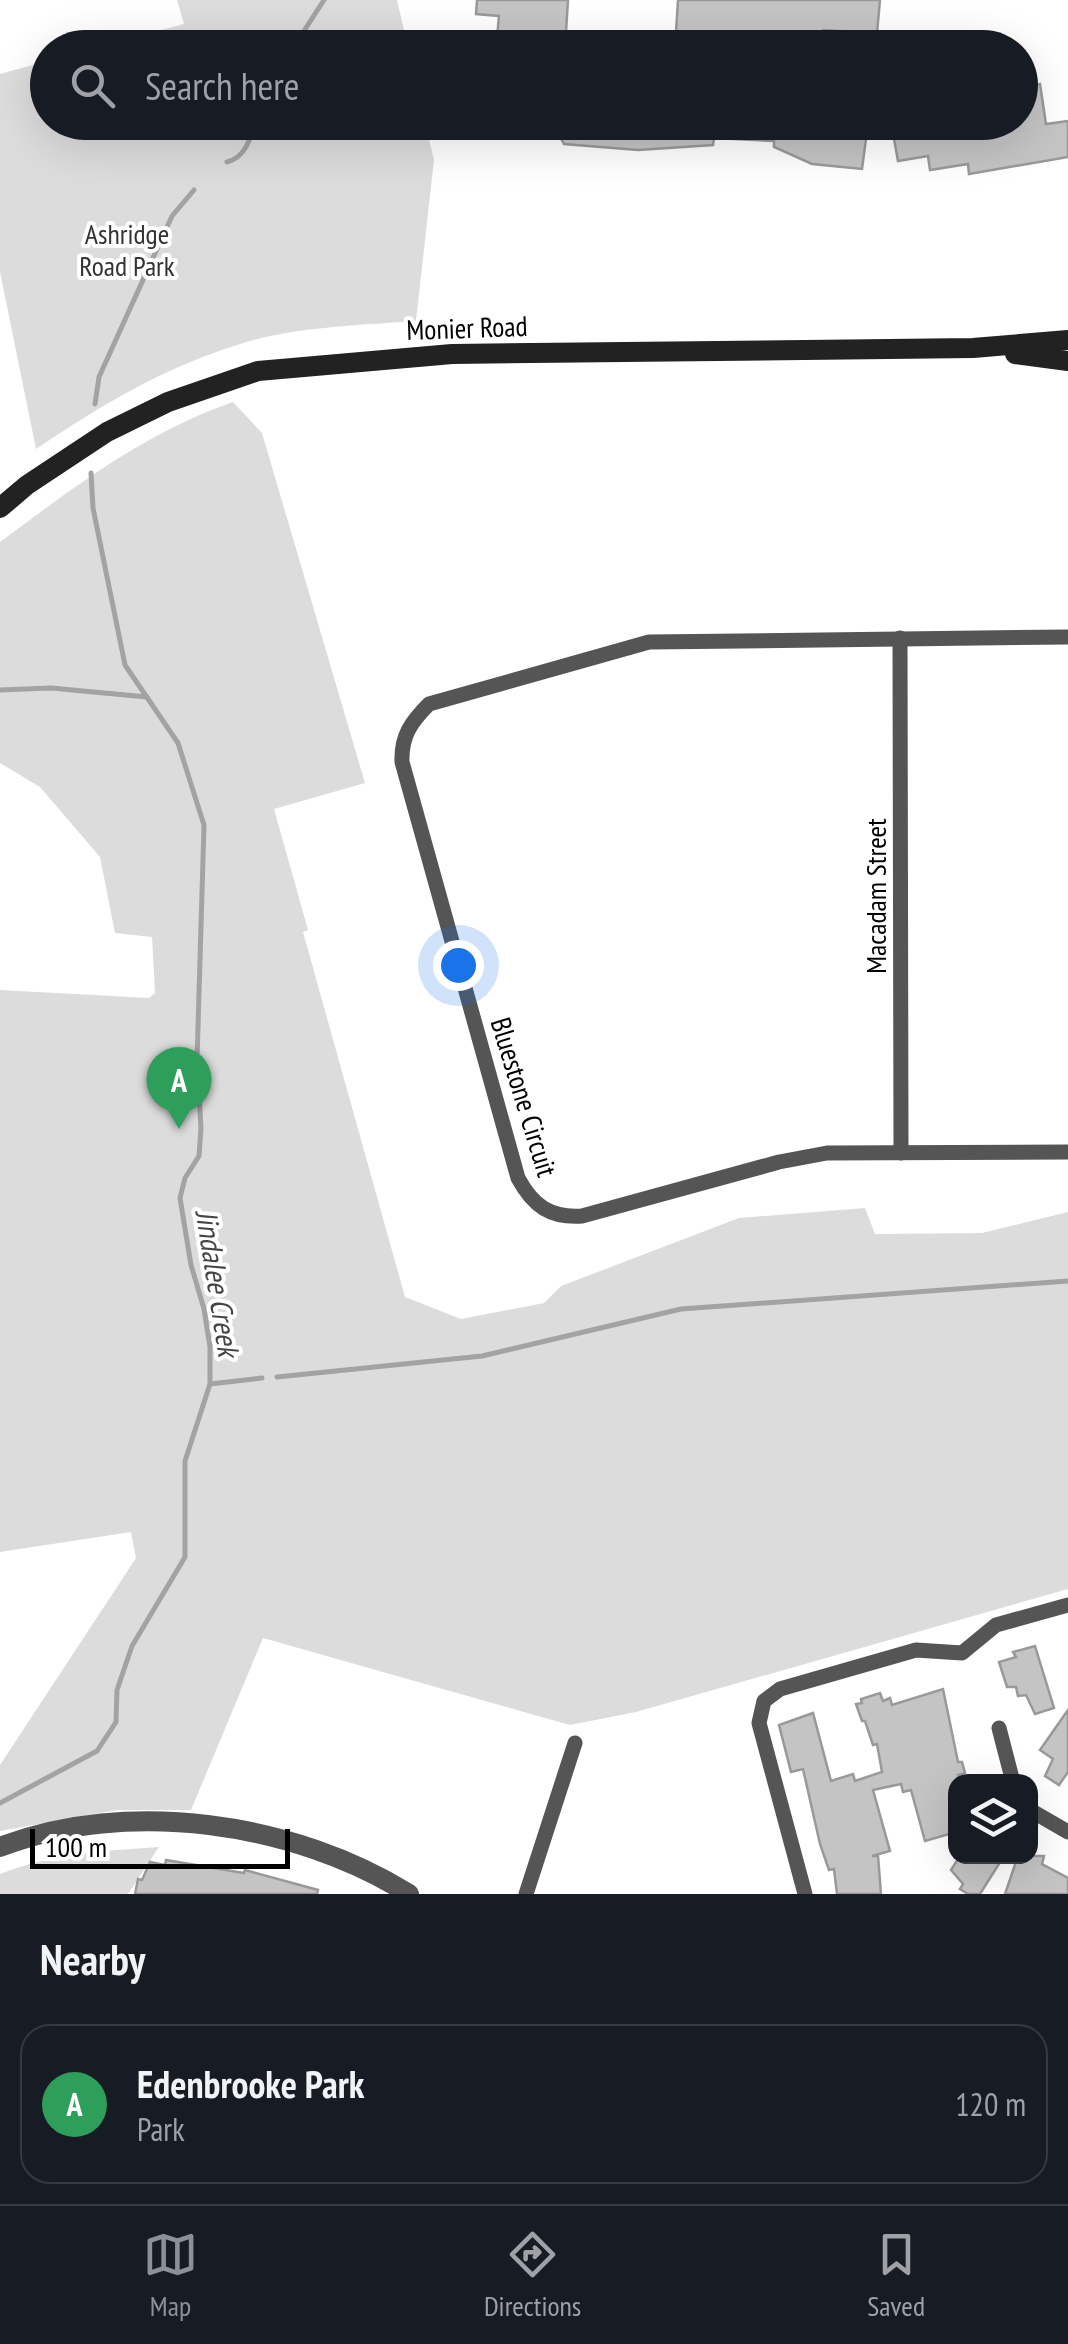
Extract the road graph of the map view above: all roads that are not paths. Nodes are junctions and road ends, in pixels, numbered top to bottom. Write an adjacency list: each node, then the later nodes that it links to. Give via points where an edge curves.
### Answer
1 (1068, 340): 2 (main road, Monier Road)
2 (973, 348): 3 (main road, Monier Road); 4 (main road, Monier Road, via 452,354 258,370 108,432)
3 (1068, 361)
4 (0, 508)
5 (900, 638): 6 (street, Bluestone Circuit); 8 (street, Macadam Street); 8 (street, Bluestone Circuit, via 648,642 429,704 401,744 518,1178 542,1210 582,1216 779,1162 827,1153)
6 (1068, 638)
7 (1068, 1152): 8 (street, Bluestone Circuit)
8 (902, 1153)
9 (1068, 1605): 18 (street, via 996,1625 962,1654 916,1650 780,1688 764,1701 759,1723)
10 (999, 1728): 12 (street)
11 (575, 1743): 17 (street)
12 (1011, 1774)
13 (1038, 1815): 14 (street)
14 (1068, 1832)
15 (7, 1844): 16 (street, via 126,1823 217,1826 292,1841)
16 (409, 1894)
17 (526, 1894)
18 (805, 1894)

